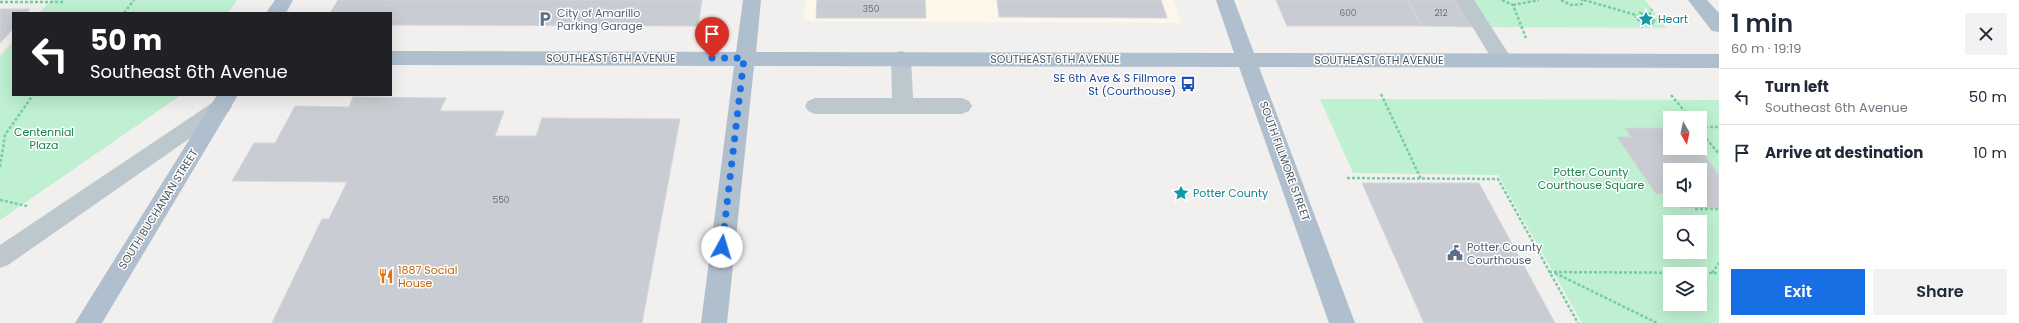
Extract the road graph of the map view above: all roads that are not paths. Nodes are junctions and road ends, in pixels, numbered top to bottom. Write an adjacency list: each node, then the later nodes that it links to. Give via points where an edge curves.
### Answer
1 (284, 0): 6 (main road)
2 (752, 0): 9 (main road)
3 (1226, 0): 12 (main road, SOUTH FILLMORE STREET)
4 (1465, 0): 11 (lane)
5 (1697, 0): 7 (main road)
6 (277, 12)
7 (1719, 26)
8 (392, 58): 9 (main road, SOUTHEAST 6TH AVENUE)
9 (744, 58): 10 (main road, SOUTHEAST 6TH AVENUE); 20 (main road)
10 (901, 58): 12 (main road, SOUTHEAST 6TH AVENUE); 16 (lane)
11 (1502, 59): 12 (main road, SOUTHEAST 6TH AVENUE); 13 (main road, SOUTHEAST 6TH AVENUE)
12 (1249, 60): 21 (main road, SOUTH FILLMORE STREET)
13 (1719, 61)
14 (225, 101): 18 (lane); 19 (main road, SOUTH BUCHANAN STREET)
15 (815, 106): 16 (lane)
16 (903, 106): 17 (lane)
17 (962, 106)
18 (0, 258)
19 (88, 323)
20 (714, 323)
21 (1342, 323)

